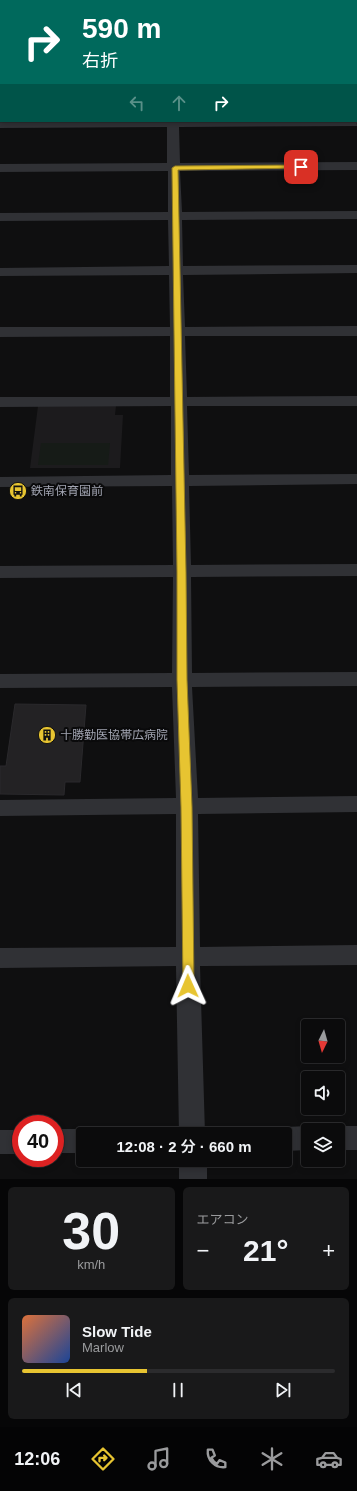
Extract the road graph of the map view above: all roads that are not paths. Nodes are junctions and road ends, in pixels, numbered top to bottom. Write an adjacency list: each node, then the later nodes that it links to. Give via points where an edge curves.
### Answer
1 (173, 122): 2 (street); 3 (street); 6 (street)
2 (357, 122)
3 (0, 124)
4 (357, 166): 6 (street)
5 (0, 168): 6 (street)
6 (175, 168): 8 (street)
7 (357, 215): 8 (street)
8 (175, 216): 9 (street); 11 (street)
9 (0, 217)
10 (357, 269): 11 (street)
11 (176, 270): 12 (street); 15 (street)
12 (0, 272)
13 (357, 330): 15 (street)
14 (0, 332): 15 (street)
15 (177, 332): 16 (street)
16 (178, 401): 17 (street); 18 (street); 20 (street)
17 (357, 401)
18 (0, 402)
19 (357, 479): 20 (street)
20 (179, 481): 21 (street); 24 (street)
21 (0, 482)
22 (357, 570): 24 (street)
23 (0, 572): 24 (street)
24 (182, 572): 26 (street)
25 (357, 679): 26 (street)
26 (182, 680): 27 (street); 29 (street)
27 (0, 681)
28 (357, 804): 29 (street)
29 (187, 807): 30 (street); 32 (street)
30 (0, 808)
31 (357, 955): 32 (street)
32 (188, 956): 33 (street); 34 (street)
33 (0, 958)
34 (192, 1127)
35 (345, 1138): 36 (street)
36 (357, 1138)
37 (76, 1140): 38 (street)
38 (64, 1141)
39 (0, 1142): 40 (street)
40 (12, 1142)
41 (192, 1167): 42 (street)
42 (193, 1179)

